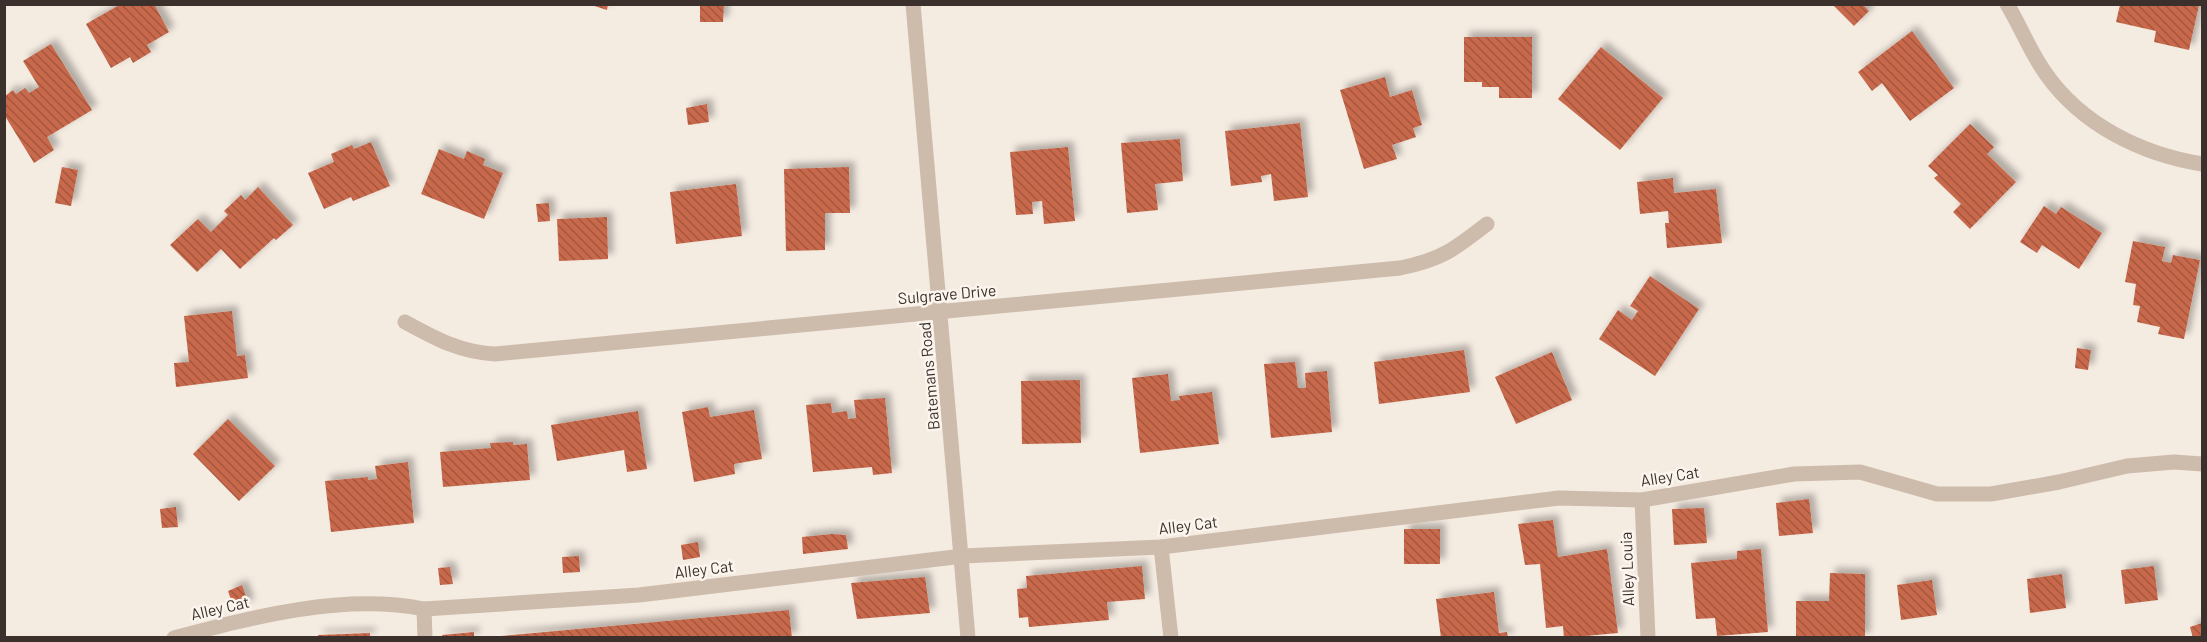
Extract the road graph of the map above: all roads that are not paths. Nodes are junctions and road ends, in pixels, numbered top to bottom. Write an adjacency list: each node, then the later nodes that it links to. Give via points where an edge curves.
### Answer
1 (913, 4): 5 (street, Batemans Road)
2 (2007, 4): 3 (street, via 2045,73 2074,106 2144,149)
3 (2202, 164)
4 (1487, 224): 5 (street, Sulgrave Drive, via 1432,261 1400,268)
5 (942, 313): 6 (street, Sulgrave Drive, via 495,354 450,346); 10 (street, Batemans Road)
6 (405, 322)
7 (2202, 464): 8 (street, Alley Cat, via 2127,466 1991,494 1937,494 1860,472 1794,474)
8 (1642, 500): 9 (street, Alley Cat, via 1559,498); 17 (street, Alley Louia)
9 (1161, 547): 10 (street, Alley Cat); 16 (street)
10 (963, 556): 11 (street, Alley Cat, via 639,595); 15 (street, Batemans Road)
11 (424, 609): 12 (street, Alley Cat, via 390,602 308,609); 14 (street)
12 (232, 630): 13 (street, Alley Cat)
13 (174, 638)
14 (425, 638)
15 (968, 638)
16 (1171, 638)
17 (1648, 638)

